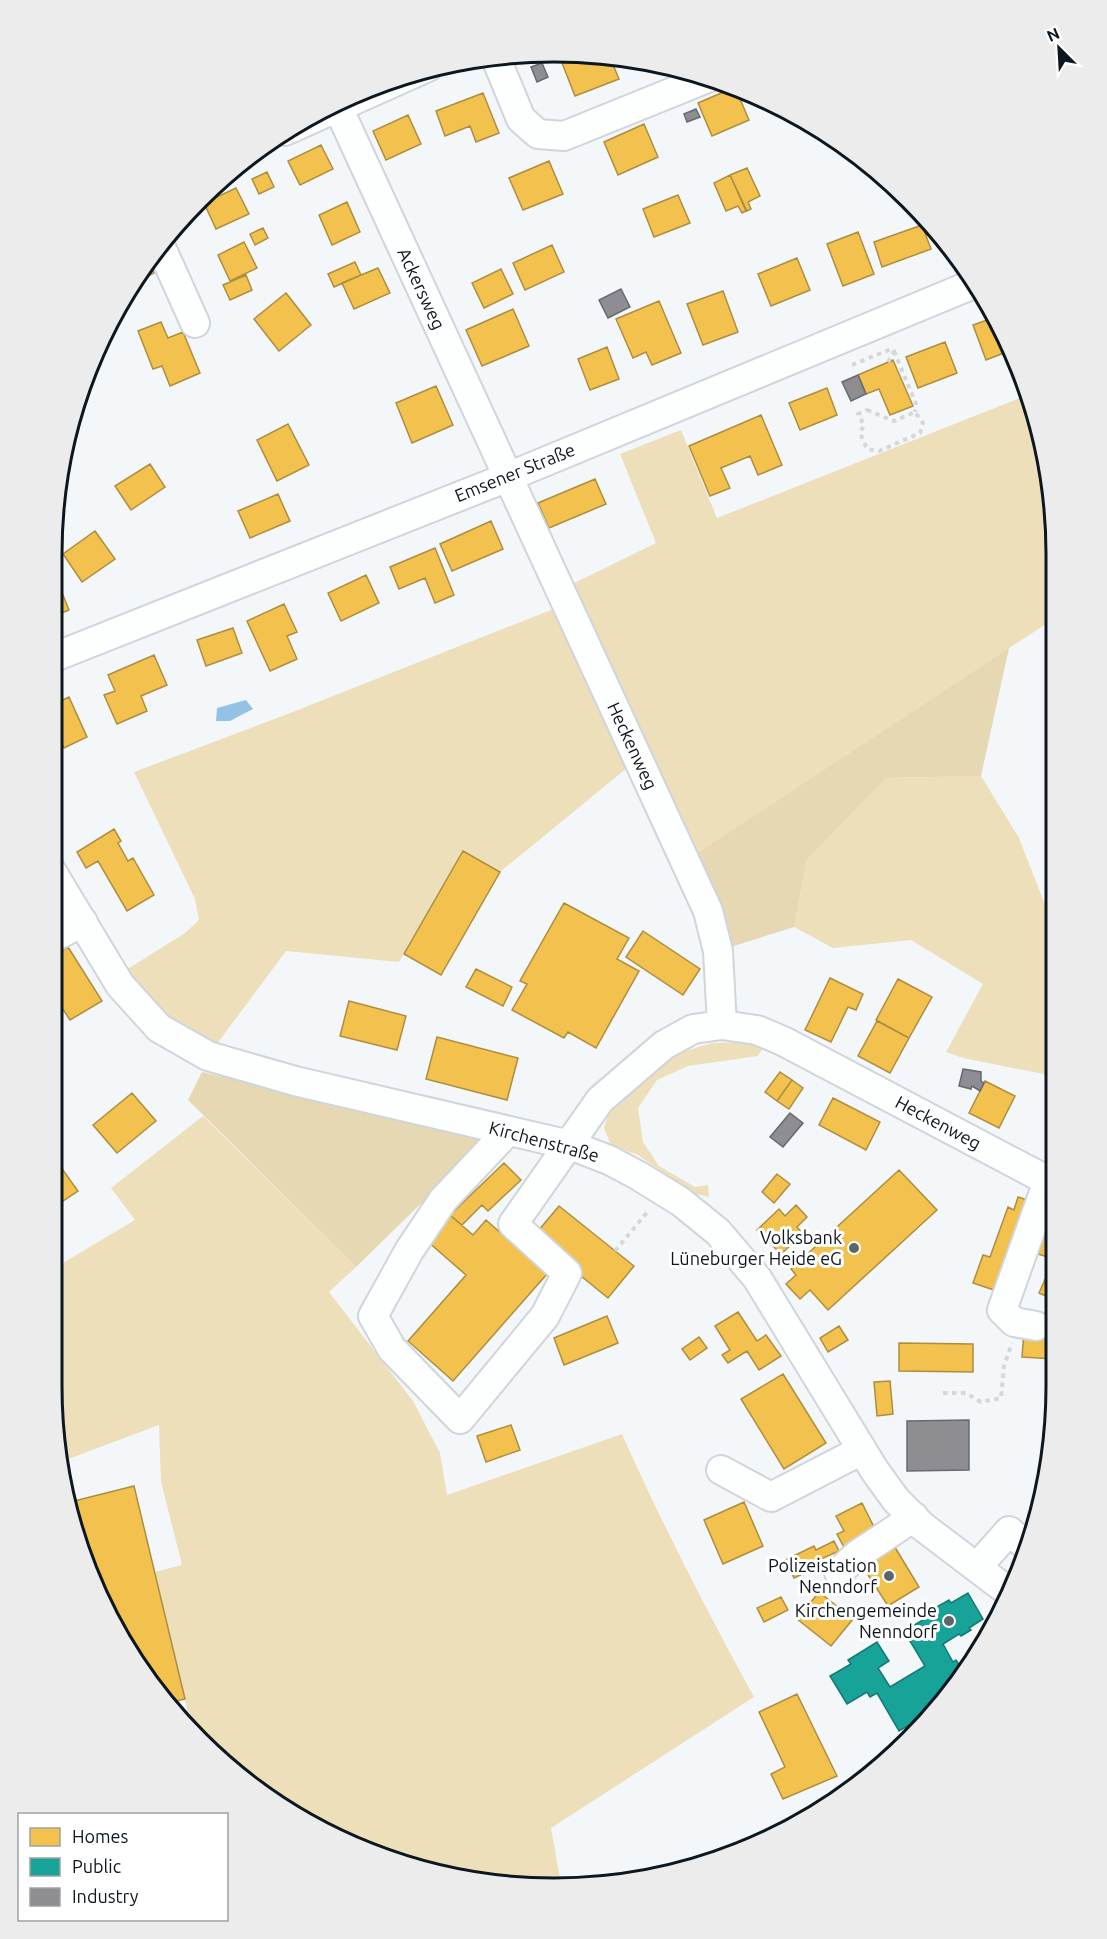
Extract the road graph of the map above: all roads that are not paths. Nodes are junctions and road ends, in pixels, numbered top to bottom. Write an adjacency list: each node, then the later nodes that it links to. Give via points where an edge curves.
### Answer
1 (499, 65): 2 (street, via 521,119 538,134 564,136)
2 (696, 83)
3 (339, 111): 7 (street, Ackersweg)
4 (164, 253): 6 (street)
5 (968, 287): 7 (street, Emsener Straße)
6 (195, 323)
7 (508, 477): 8 (street, Emsener Straße); 12 (street, Heckenweg, via 708,911 718,951)
8 (62, 654)
9 (62, 888): 10 (street, Kirchenstraße)
10 (83, 922): 11 (street); 13 (street, Kirchenstraße, via 120,985 159,1028 208,1056 295,1081)
11 (62, 933)
12 (722, 1025): 14 (street, Heckenweg, via 693,1029 664,1045 600,1101); 15 (street, Heckenweg, via 757,1029 783,1041)
13 (508, 1131): 14 (street, Kirchenstraße); 14 (street, Heckenweg, via 443,1200 373,1316 392,1349 460,1419 545,1316 567,1273 513,1224)
14 (570, 1145): 18 (street, Kirchenstraße, via 609,1160 664,1192 718,1232 757,1278)
15 (1046, 1180)
16 (1046, 1196): 17 (street, via 1002,1310 1014,1322)
17 (1028, 1325)
18 (862, 1450): 19 (street, via 769,1508); 20 (street, Kirchenstraße, via 896,1500)
19 (721, 1470)
20 (914, 1517): 22 (street, Kirchenstraße); 23 (street, via 857,1555)
21 (1020, 1540): 22 (street, via 1009,1531)
22 (977, 1567): 24 (street, Kirchenstraße)
23 (839, 1572)
24 (1002, 1587)

